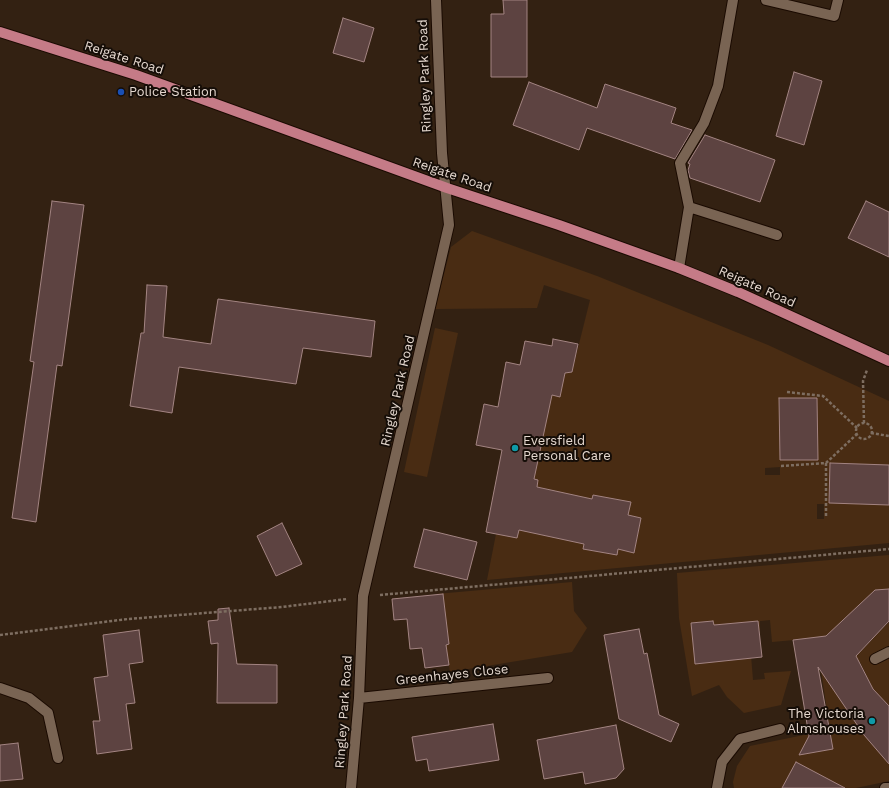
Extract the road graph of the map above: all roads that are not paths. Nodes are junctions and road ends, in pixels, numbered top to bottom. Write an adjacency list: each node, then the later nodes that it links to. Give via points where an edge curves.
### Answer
1 (436, 0): 6 (street, Ringley Park Road, via 442,153)
2 (733, 0): 7 (street, via 718,86 704,123 680,163)
3 (766, 0): 4 (street, via 834,16)
4 (838, 0)
5 (0, 32): 6 (main road, Reigate Road, via 136,75)
6 (447, 188): 9 (main road, Reigate Road); 15 (street, Ringley Park Road, via 450,225 364,596)
7 (689, 207): 8 (street); 9 (street)
8 (777, 235)
9 (679, 268): 10 (main road, Reigate Road)
10 (889, 361)
11 (889, 652): 12 (street)
12 (876, 659)
13 (548, 678): 15 (street, Greenhayes Close)
14 (0, 688): 17 (street, via 29,698 48,713)
15 (359, 698): 18 (street, Ringley Park Road)
16 (780, 729): 19 (street, via 740,739 722,762)
17 (58, 758)
18 (351, 788)
19 (717, 788)
20 (885, 788): 21 (street)
21 (889, 788)

